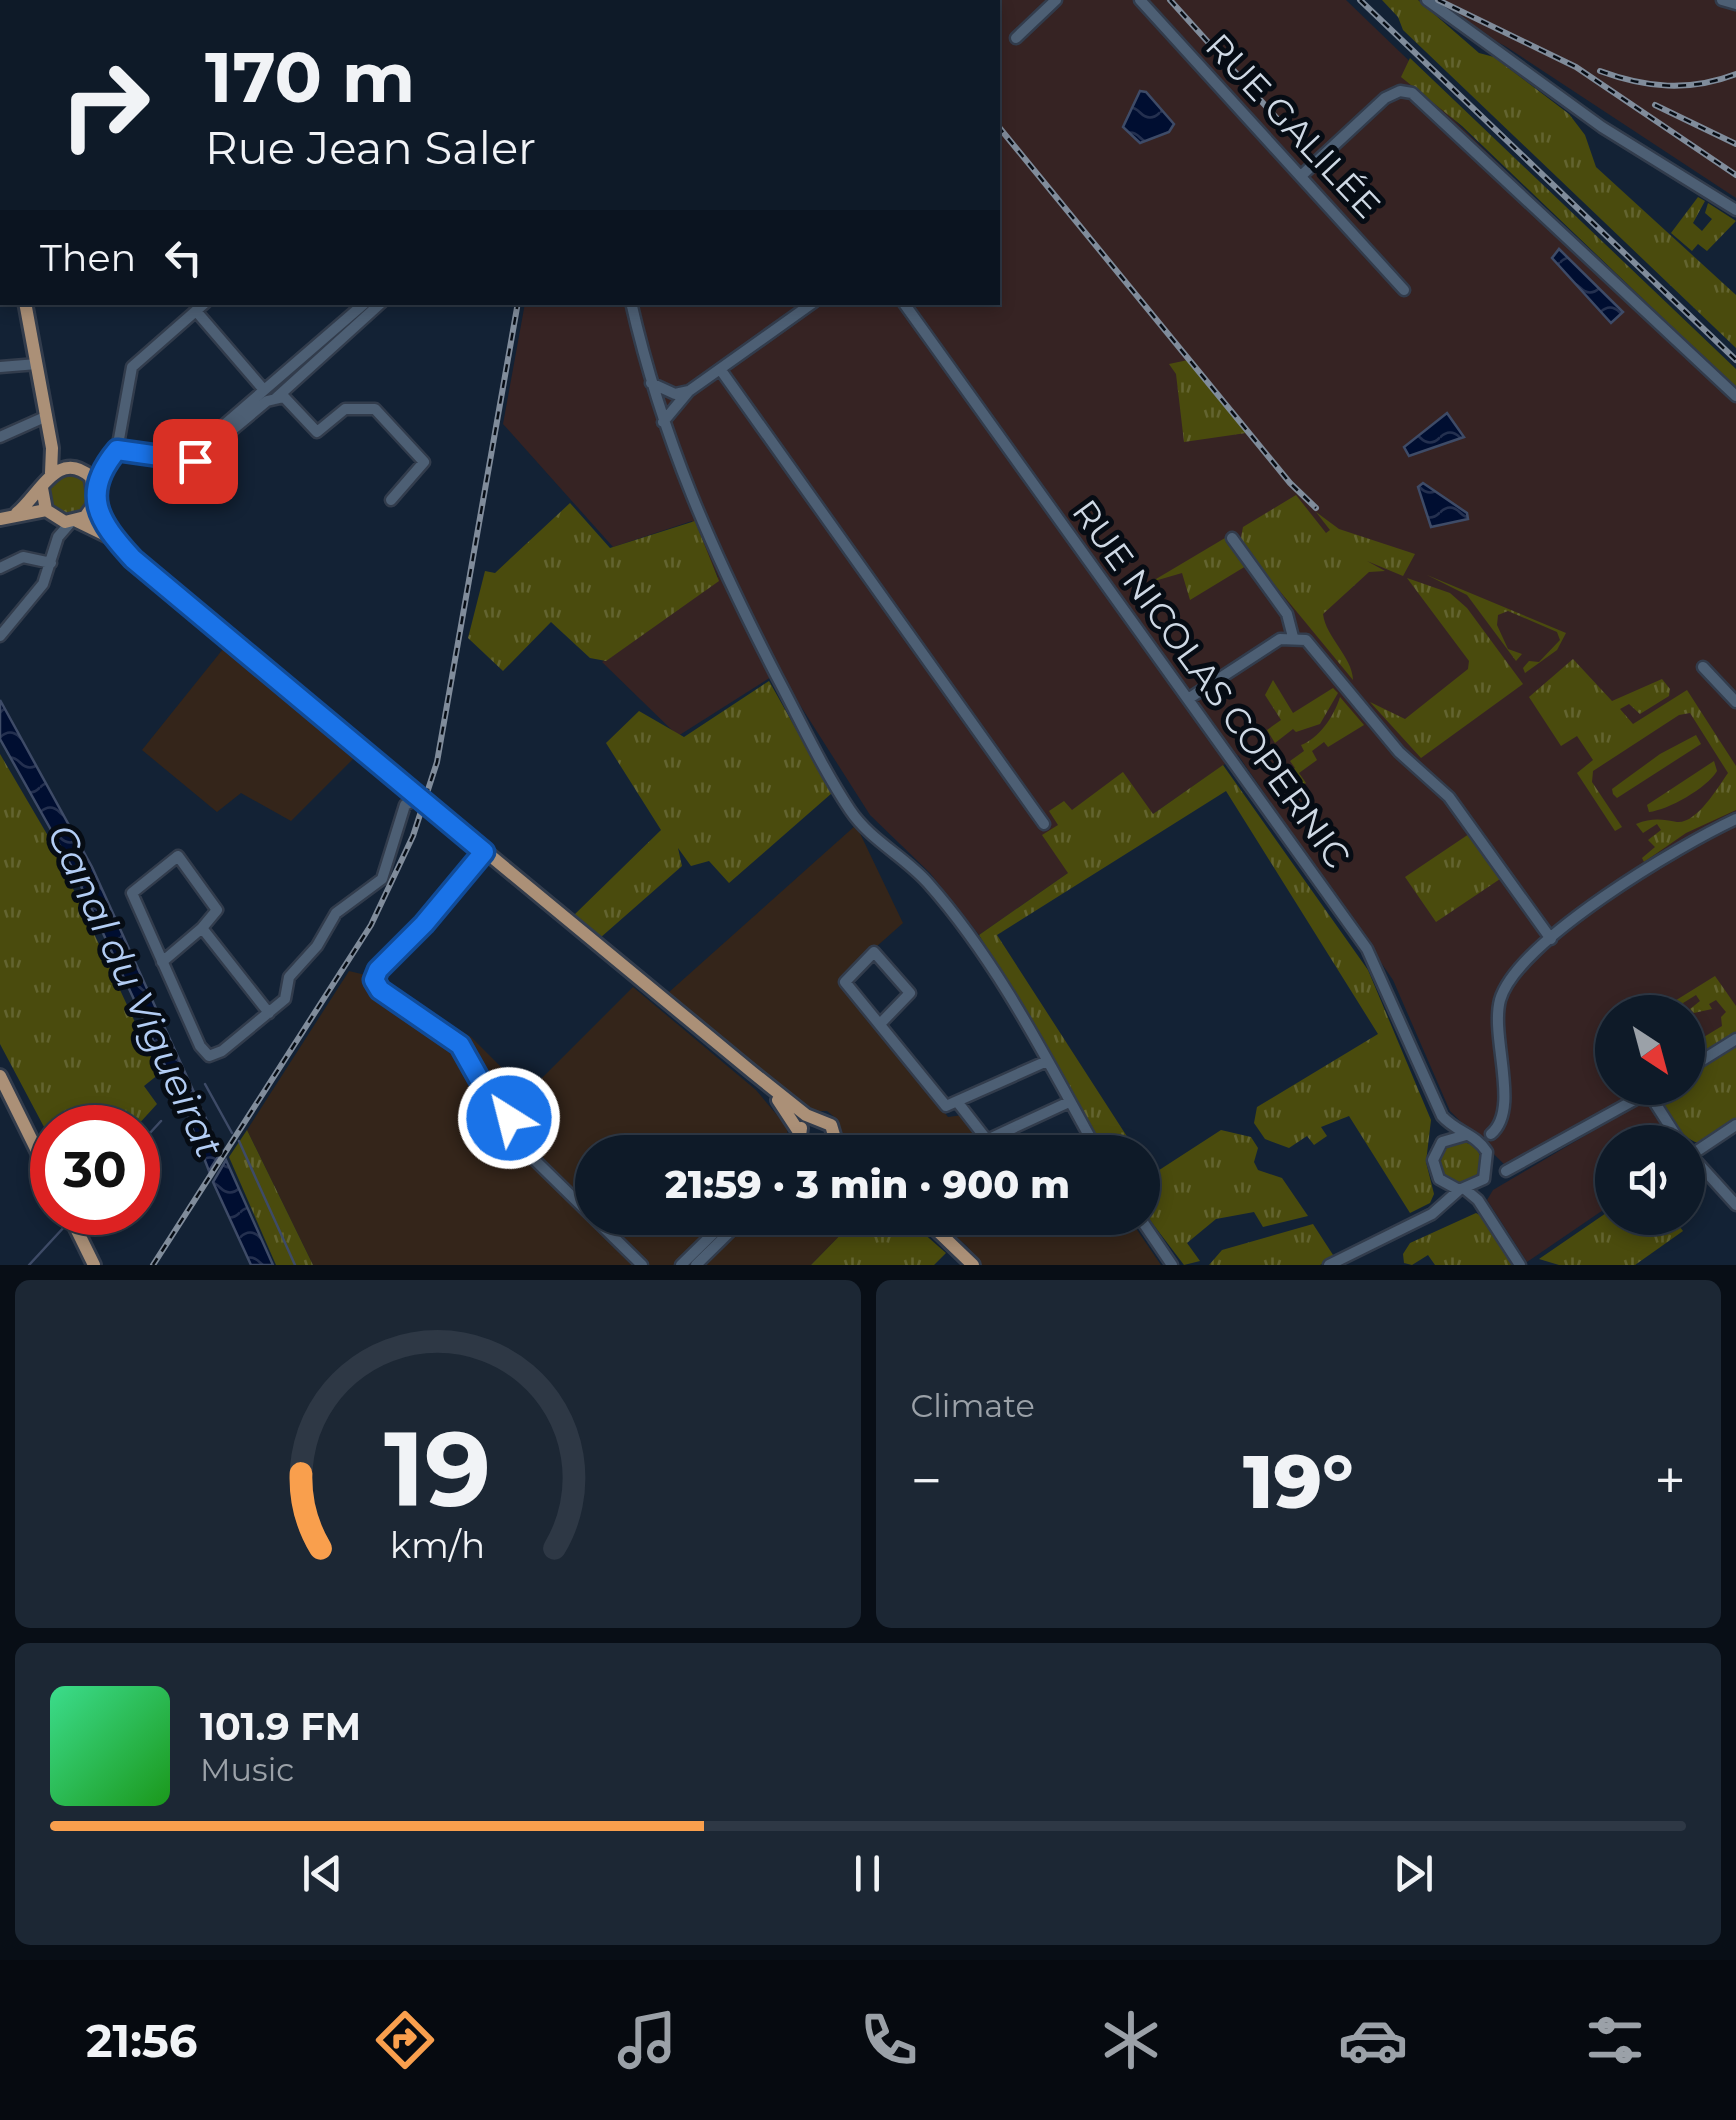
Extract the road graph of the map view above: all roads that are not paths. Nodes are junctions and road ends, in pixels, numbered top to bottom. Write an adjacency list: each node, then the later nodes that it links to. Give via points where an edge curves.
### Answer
1 (1056, 0): 6 (street)
2 (1140, 0): 7 (street, RUE GALILÉE)
3 (1427, 0): 8 (street, via 1602,127)
4 (1722, 0): 5 (street)
5 (1736, 4)
6 (1016, 38)
7 (1302, 175): 9 (street, RUE GALILÉE); 23 (street, via 1385,98 1412,93)
8 (1736, 210)
9 (1404, 290)
10 (30, 305): 19 (main road)
11 (363, 305): 21 (street)
12 (379, 305): 24 (street)
13 (632, 305): 20 (street)
14 (810, 305): 18 (street)
15 (905, 305): 49 (street, RUE NICOLAS COPERNIC)
16 (201, 307): 21 (street); 29 (street, via 132,366)
17 (0, 367): 19 (street)
18 (720, 369): 22 (street); 53 (street)
19 (43, 374): 25 (main road)
20 (650, 382): 22 (street, via 675,394); 26 (street)
21 (264, 390): 27 (street, via 202,444)
22 (689, 391): 26 (street)
23 (1736, 396)
24 (276, 399): 29 (street, via 195,461); 35 (street, via 284,397 317,432 345,409 380,412 424,462)
25 (50, 414): 28 (street); 31 (main road, via 59,448); 32 (main road)
26 (663, 422): 62 (street, via 735,601 822,764 864,827 926,880 978,948)
27 (191, 432)
28 (0, 436)
29 (117, 450): 30 (street)
30 (108, 460): 31 (street); 33 (street)
31 (75, 468): 32 (main road); 33 (main road)
32 (52, 474): 34 (main road)
33 (94, 484): 36 (main road)
34 (42, 488): 37 (main road); 38 (main road)
35 (391, 500)
36 (95, 503): 40 (main road); 42 (main road)
37 (16, 512): 38 (main road); 39 (main road)
38 (49, 513): 40 (main road); 41 (street)
39 (0, 519)
40 (74, 521): 41 (street); 42 (main road)
41 (58, 536): 44 (street)
42 (114, 538): 51 (main road, via 406,788)
43 (1232, 538): 47 (street, via 1287,614)
44 (51, 563): 45 (street, via 23,557); 46 (street, via 43,584)
45 (0, 568)
46 (0, 636)
47 (1293, 637): 49 (street); 56 (street, via 1306,640 1399,752 1449,797)
48 (1704, 667): 50 (street)
49 (1188, 700): 68 (street, RUE NICOLAS COPERNIC, via 1368,949)
50 (1736, 702)
51 (412, 801): 54 (main road); 58 (street, via 382,878 336,912 290,977 285,998)
52 (1736, 819): 56 (street, via 1656,862)
53 (1044, 824)
54 (484, 852): 64 (main road); 95 (street, via 378,970 376,988 460,1045 497,1110 492,1123 504,1126)
55 (202, 928): 57 (street); 57 (street, via 217,910 178,856 132,893); 58 (street)
56 (1551, 938): 71 (street, via 1522,960 1500,1001 1505,1115)
57 (162, 962): 58 (street, via 209,1056)
58 (268, 1013)
59 (880, 1024): 59 (street, via 845,982 874,952 910,993); 66 (street, via 946,1106)
60 (1736, 1040): 61 (street)
61 (1705, 1058)
62 (1047, 1061): 65 (street); 66 (street)
63 (0, 1076): 77 (main road)
64 (764, 1082): 69 (main road); 72 (main road)
65 (1069, 1102): 66 (street, via 987,1140); 75 (street)
66 (959, 1104)
67 (1625, 1105): 81 (street)
68 (1442, 1116): 76 (street); 78 (street)
69 (813, 1119): 73 (main road); 74 (main road, via 831,1125)
70 (1736, 1125): 79 (street)
71 (1491, 1134): 76 (street); 80 (street)
72 (793, 1135)
73 (804, 1135)
74 (833, 1135)
75 (1088, 1135)
76 (1469, 1136): 78 (street); 80 (street)
77 (30, 1137)
78 (1442, 1142): 83 (street, via 1433,1160)
79 (1705, 1144)
80 (1488, 1154): 81 (street); 84 (street)
81 (1506, 1171): 84 (street)
82 (1705, 1171): 87 (street)
83 (1443, 1184): 85 (street); 88 (street)
84 (1479, 1184): 85 (street); 86 (street)
85 (1462, 1190): 86 (street); 88 (street)
86 (1478, 1200): 101 (street)
87 (1736, 1205)
88 (1432, 1214): 100 (street)
89 (79, 1235): 94 (main road)
90 (712, 1235): 96 (street)
91 (727, 1235): 97 (street)
92 (942, 1235): 98 (main road)
93 (1152, 1235): 99 (street)
94 (94, 1265)
95 (642, 1265)
96 (681, 1265)
97 (696, 1265)
98 (973, 1265)
99 (1172, 1265)
100 (1329, 1265)
101 (1520, 1265)

